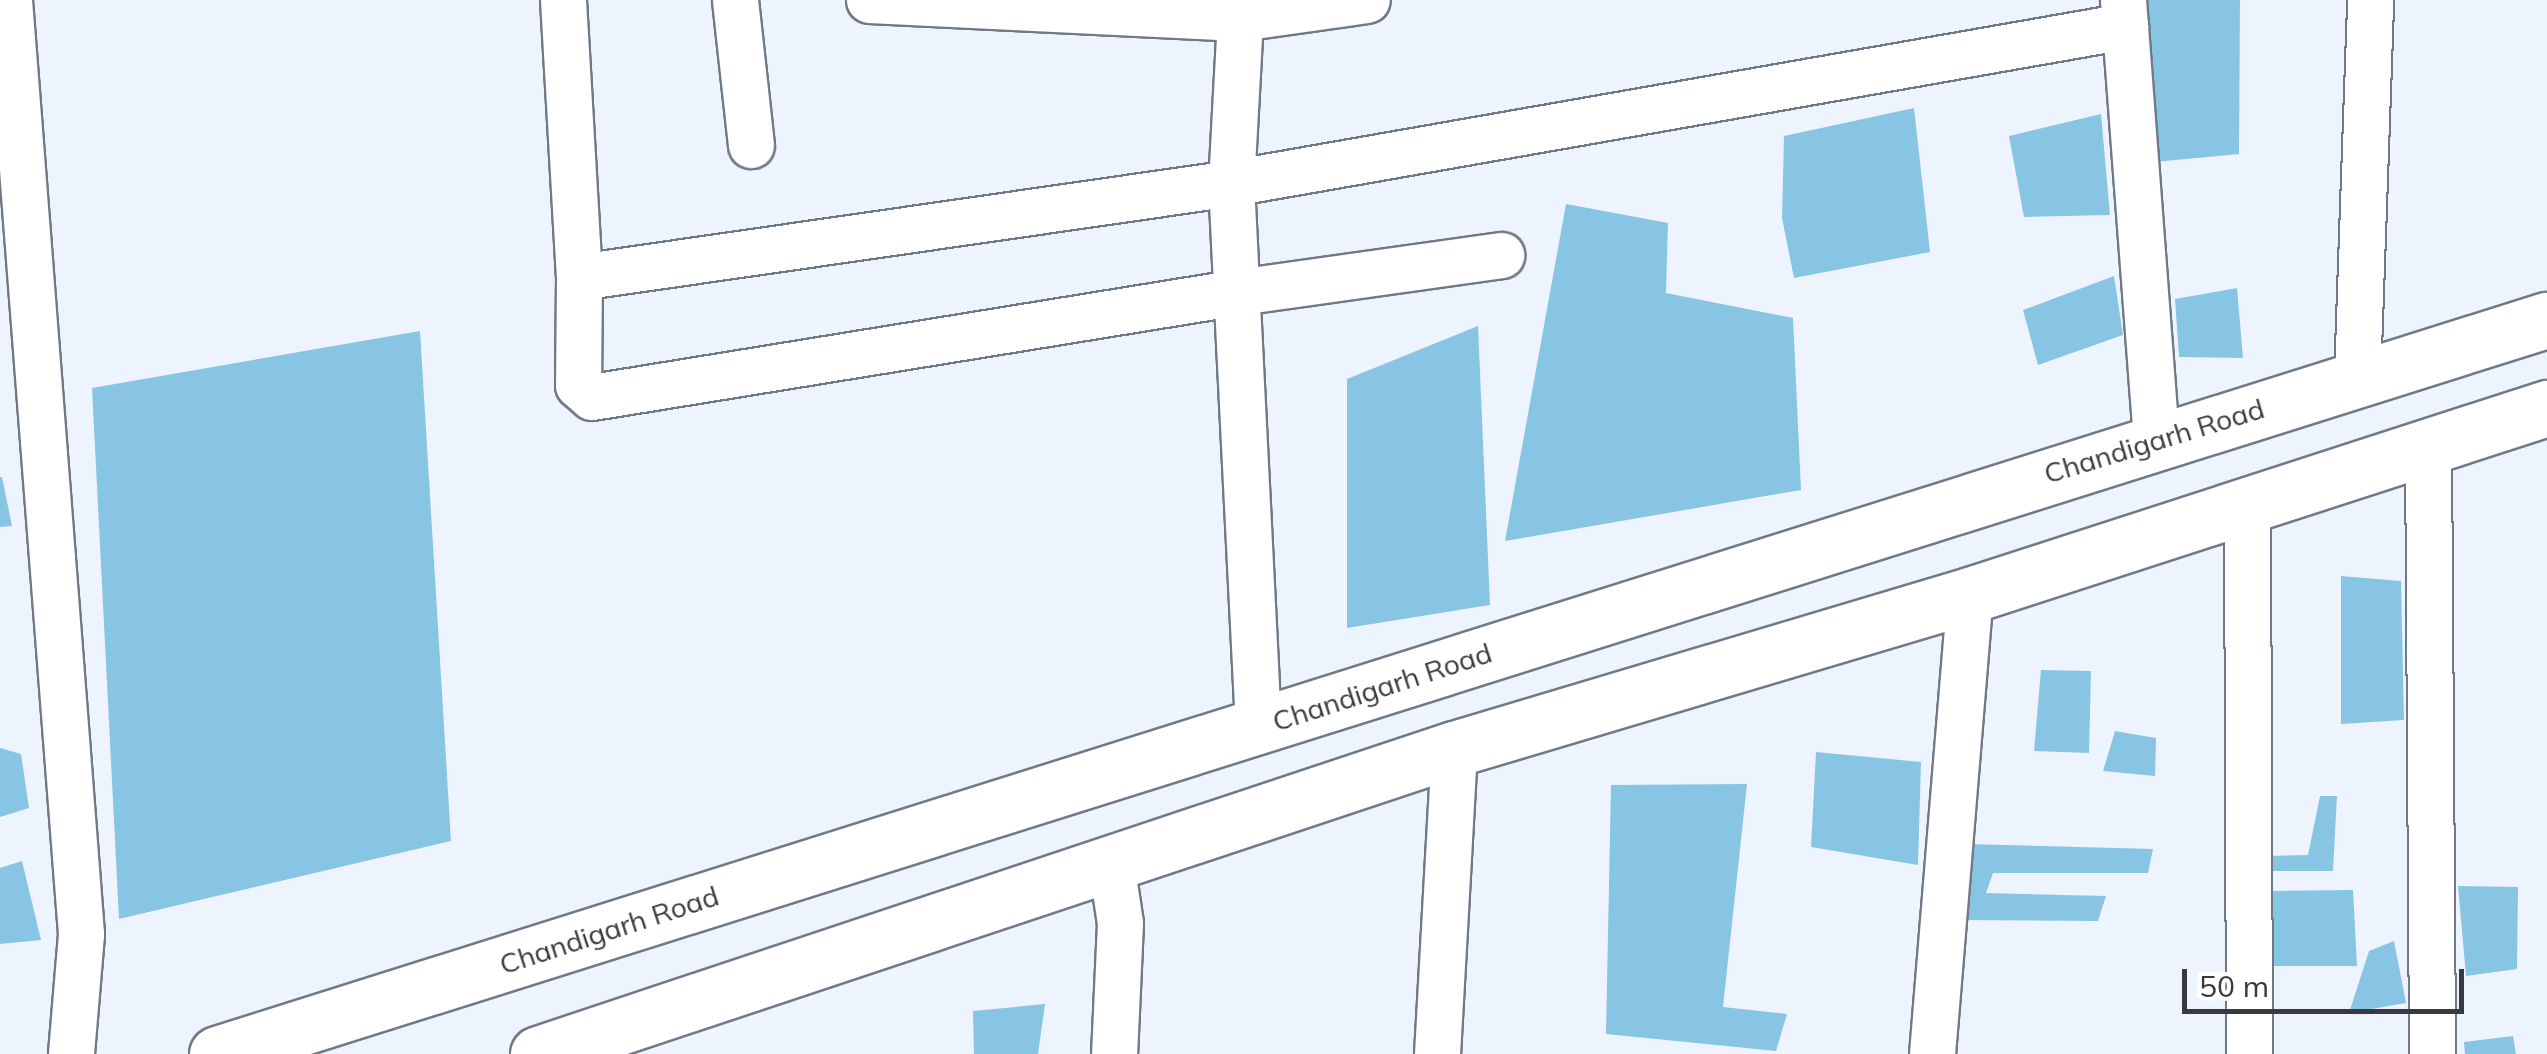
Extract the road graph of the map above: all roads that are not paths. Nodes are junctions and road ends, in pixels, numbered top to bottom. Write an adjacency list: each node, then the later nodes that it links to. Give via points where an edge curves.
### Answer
1 (8, 0): 25 (street, via 81,934)
2 (563, 0): 12 (street)
3 (735, 0): 9 (street)
4 (869, 0): 7 (street)
5 (1368, 0): 7 (street)
6 (2370, 0): 15 (street)
7 (1240, 9): 10 (street)
8 (2124, 13): 10 (street); 17 (street)
9 (752, 145)
10 (1231, 183): 12 (street); 13 (street)
11 (1501, 255): 13 (street)
12 (578, 277): 13 (street, via 578,385 592,397)
13 (1238, 292): 21 (street)
14 (2547, 320): 15 (main road, Chandigarh Road)
15 (2357, 378): 17 (main road, Chandigarh Road)
16 (2547, 408): 18 (main road)
17 (2156, 440): 21 (main road, Chandigarh Road)
18 (2428, 445): 19 (main road); 31 (street)
19 (2246, 506): 20 (main road); 30 (street)
20 (1970, 596): 22 (main road); 29 (street)
21 (1258, 726): 26 (main road, Chandigarh Road)
22 (1454, 749): 23 (main road); 28 (street)
23 (1111, 863): 24 (main road); 27 (street, via 1120,923)
24 (568, 1049)
25 (71, 1054)
26 (216, 1054)
27 (1114, 1054)
28 (1437, 1054)
29 (1932, 1054)
30 (2249, 1054)
31 (2432, 1054)

